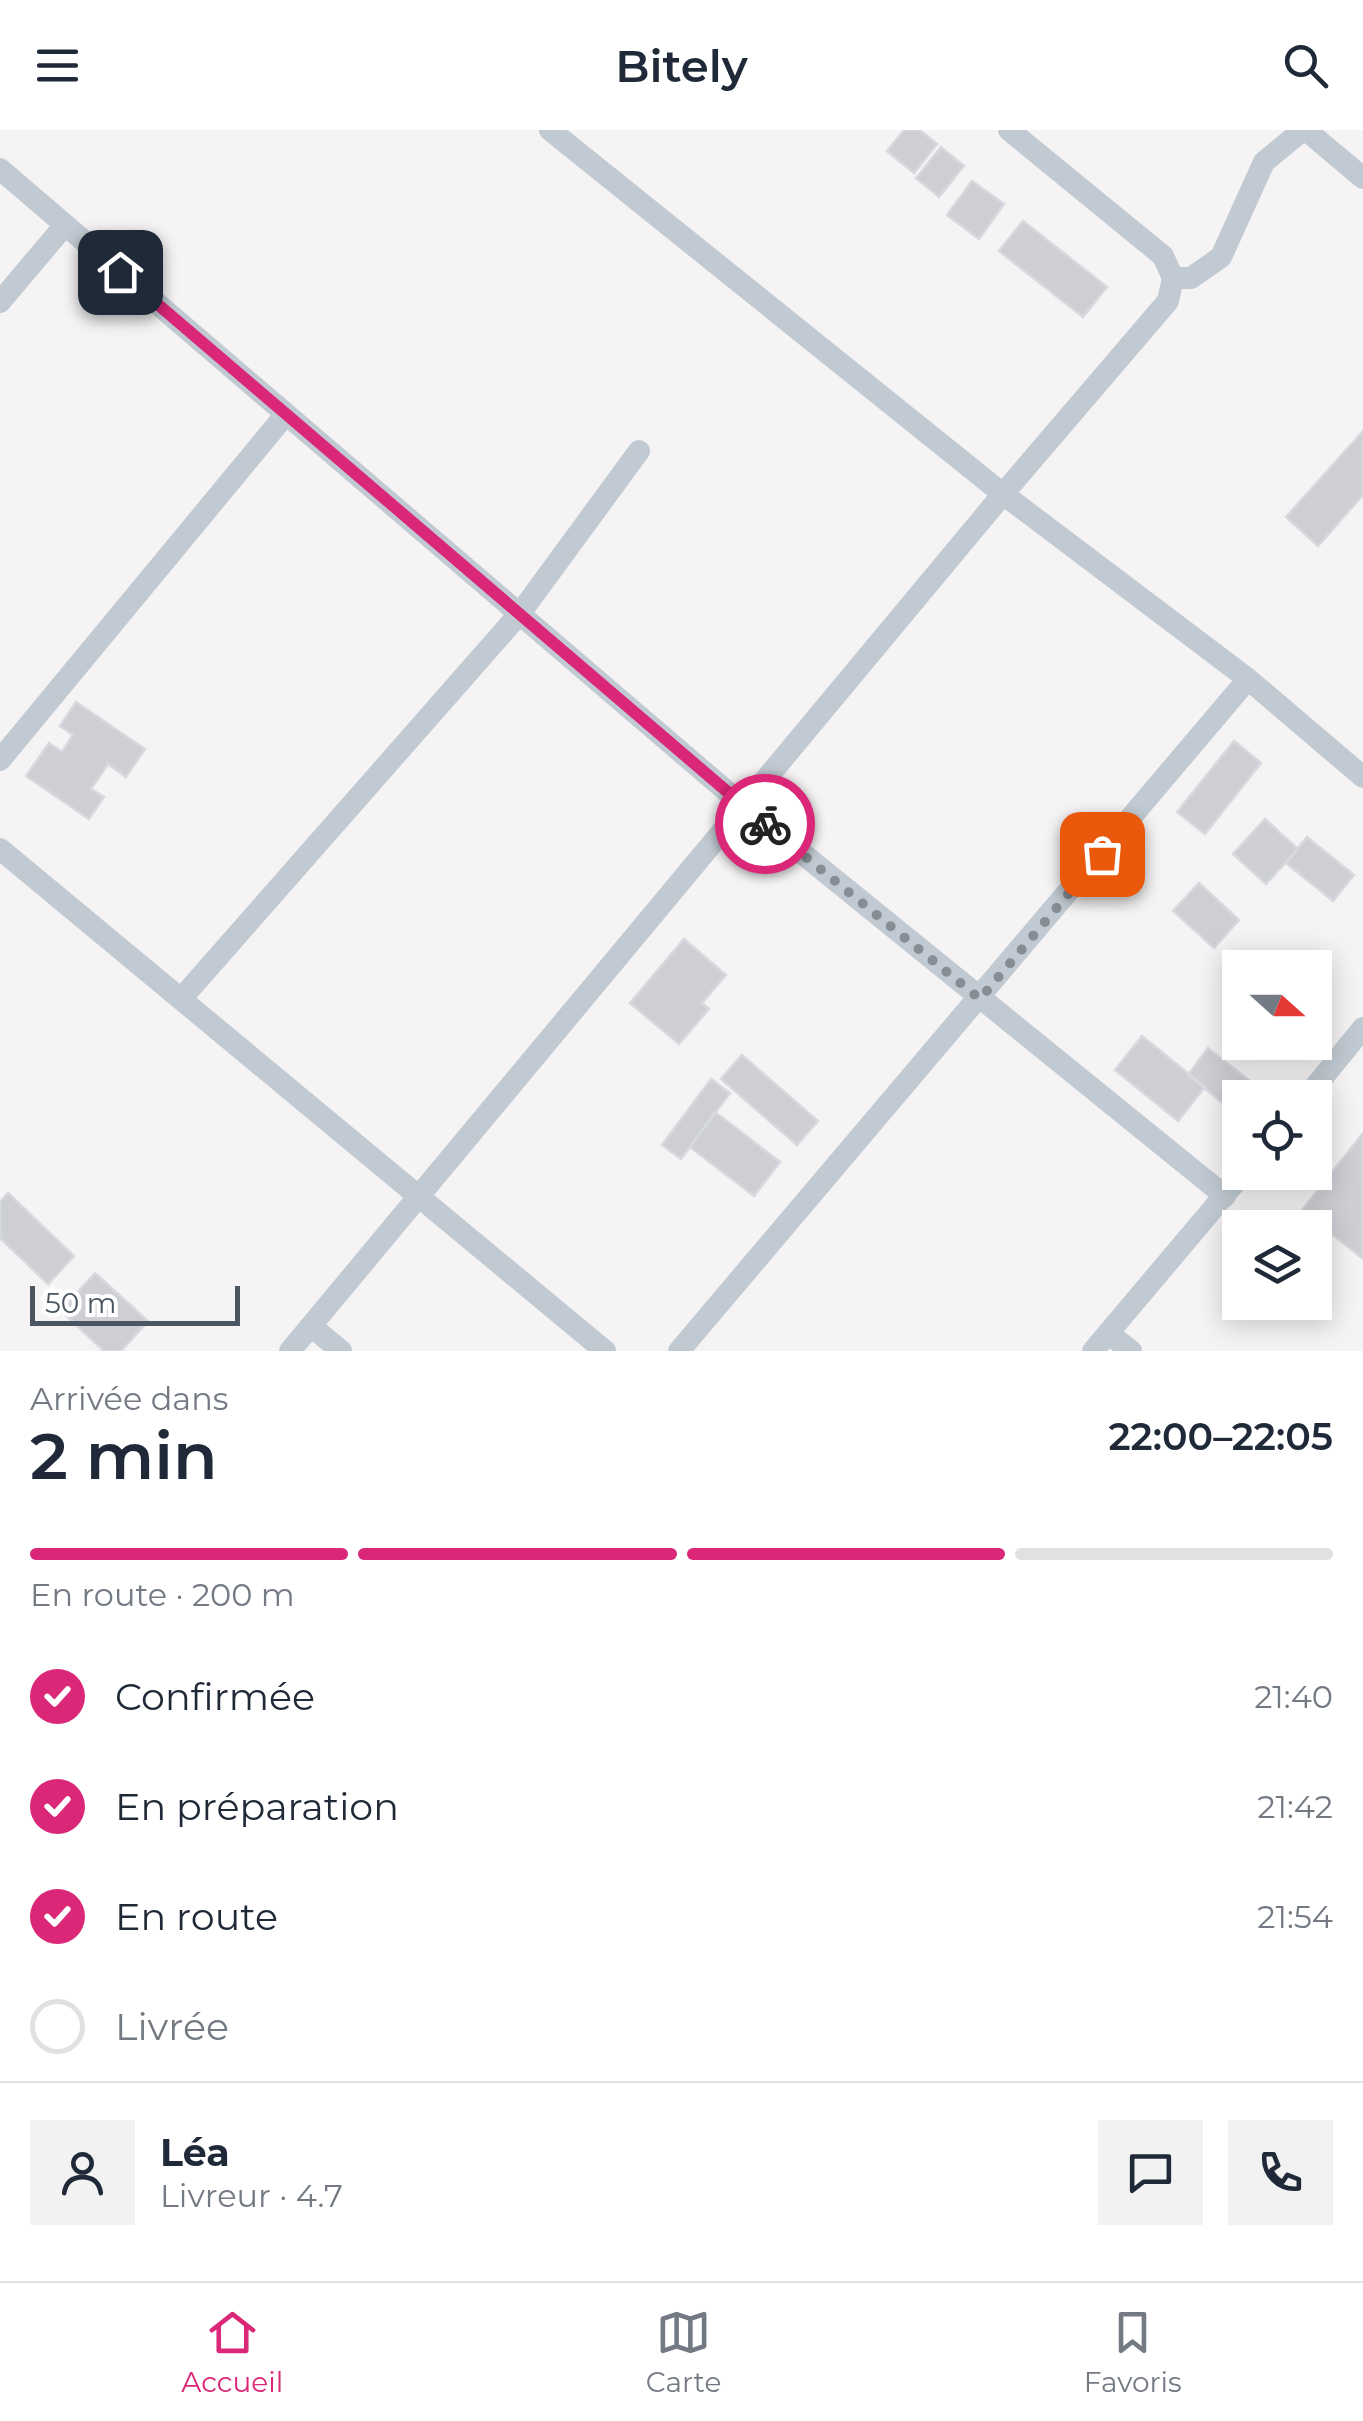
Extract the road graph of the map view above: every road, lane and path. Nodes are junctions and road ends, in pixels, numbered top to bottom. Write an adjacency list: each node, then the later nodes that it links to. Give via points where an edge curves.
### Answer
1 (550, 130): 11 (street)
2 (1010, 130): 7 (street, via 1162,256)
3 (1304, 130): 5 (street); 7 (street, via 1264,162 1221,257 1191,278)
4 (0, 170): 6 (street)
5 (1363, 178)
6 (66, 225): 8 (street); 9 (street)
7 (1173, 278): 11 (street, via 1168,301)
8 (0, 302)
9 (286, 414): 12 (street); 14 (street)
10 (639, 451): 12 (street)
11 (1003, 494): 13 (street); 16 (street)
12 (521, 612): 16 (street); 19 (street)
13 (1248, 679): 15 (street); 18 (street)
14 (0, 760)
15 (1363, 776)
16 (745, 807): 18 (street); 23 (street)
17 (0, 849): 19 (street)
18 (980, 999): 24 (street); 30 (street)
19 (181, 1000): 23 (street)
20 (1363, 1028): 21 (street)
21 (1321, 1080)
22 (1230, 1190): 24 (street)
23 (421, 1195): 25 (street); 29 (street)
24 (1225, 1196): 26 (street)
25 (311, 1326): 27 (street); 28 (street)
26 (1101, 1342): 31 (street)
27 (290, 1351)
28 (340, 1351)
29 (605, 1351)
30 (679, 1351)
31 (1131, 1351)

